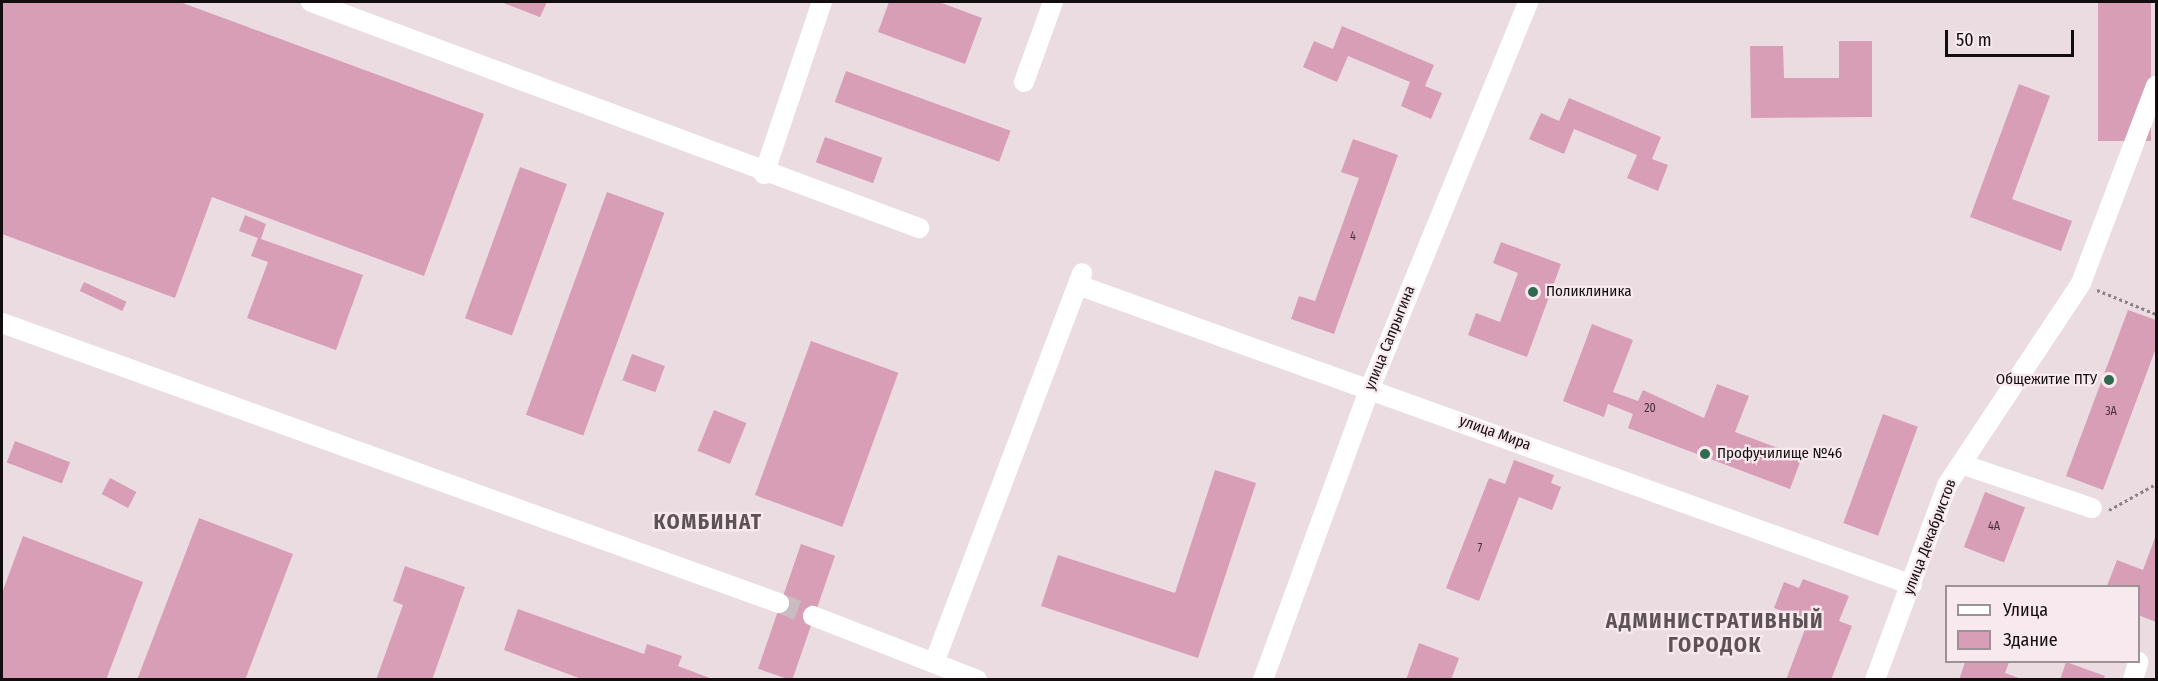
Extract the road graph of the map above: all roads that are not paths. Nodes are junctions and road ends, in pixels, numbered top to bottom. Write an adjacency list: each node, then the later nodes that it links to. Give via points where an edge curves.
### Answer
1 (311, 2): 7 (street)
2 (822, 2): 7 (street)
3 (1053, 2): 5 (street)
4 (1528, 2): 10 (street, улица Сапрыгина)
5 (1024, 82)
6 (2157, 86): 11 (street, улица Декабристов, via 2081,283)
7 (764, 174): 8 (street)
8 (919, 228)
9 (2, 323): 14 (street)
10 (1370, 388): 13 (street, улица Мира); 16 (street, улица Мира, via 1080,279); 19 (street, улица Сапрыгина)
11 (1961, 464): 12 (street); 13 (street, улица Декабристов, via 1947,485)
12 (2092, 508)
13 (1912, 585): 20 (street, улица Декабристов)
14 (779, 603)
15 (813, 616): 16 (street)
16 (934, 663): 18 (street)
17 (2137, 663): 21 (street)
18 (977, 680)
19 (1263, 680)
20 (1875, 680)
21 (2133, 680)

